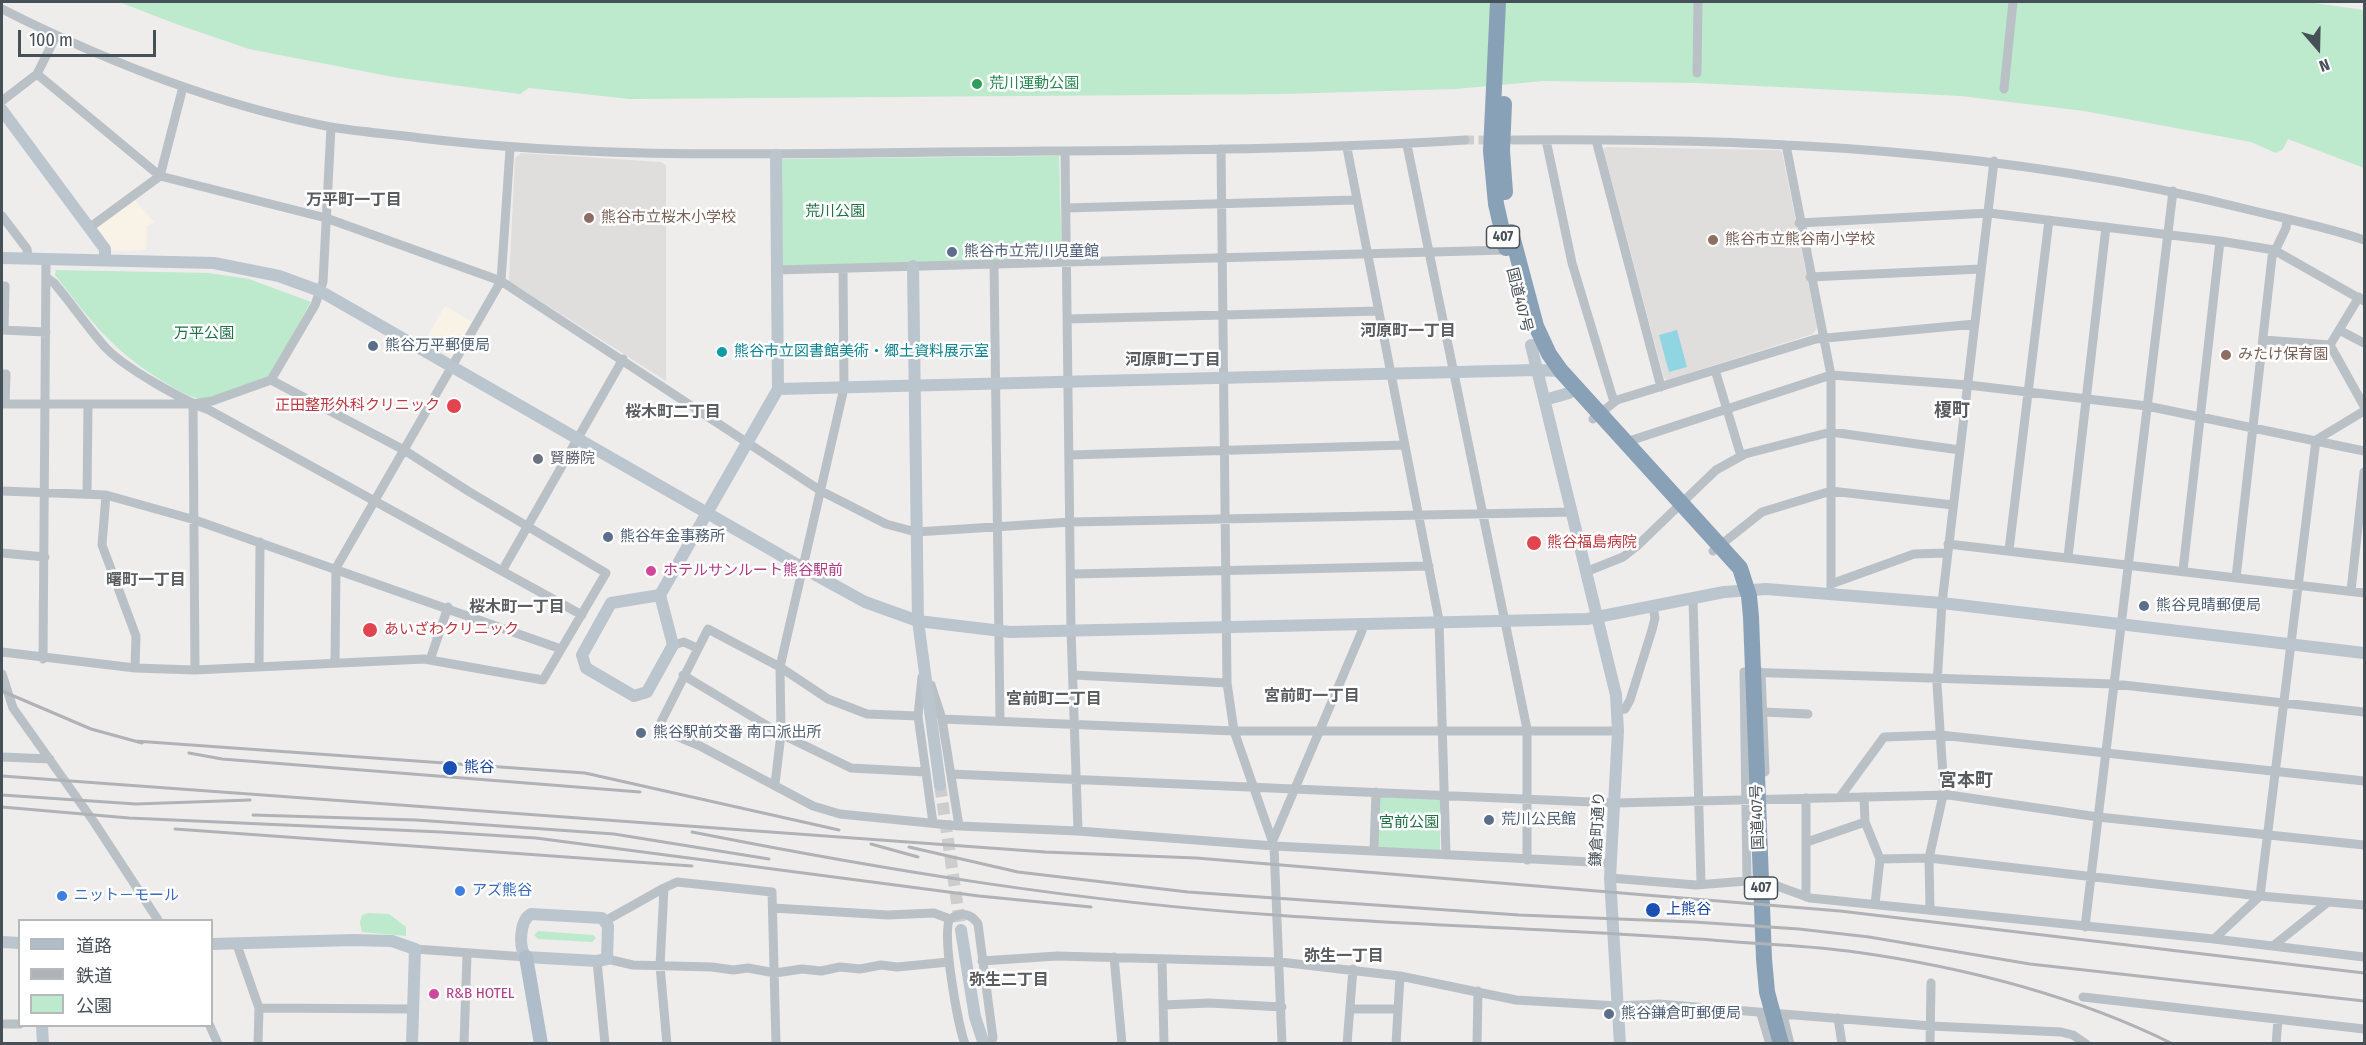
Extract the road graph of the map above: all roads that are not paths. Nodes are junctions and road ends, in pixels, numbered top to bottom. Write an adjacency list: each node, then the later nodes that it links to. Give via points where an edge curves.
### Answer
1 (1498, 2): 12 (highway, 国道407号 / 407)
2 (1509, 2): 12 (highway, 国道407号 / 407)
3 (1698, 2): 7 (street)
4 (2013, 2): 10 (street)
5 (2, 9): 6 (street)
6 (56, 36): 8 (street); 9 (street)
7 (1697, 73)
8 (37, 74): 11 (street); 27 (street)
9 (183, 87): 14 (street); 27 (street)
10 (2004, 89)
11 (2, 101)
12 (1498, 101): 40 (highway, 国道407号 / 407); 44 (highway, 国道407号 / 407, via 1491,169)
13 (2, 110): 39 (street)
14 (332, 127): 22 (street); 34 (street)
15 (1465, 140): 19 (street)
16 (1513, 140): 17 (street)
17 (1546, 140): 18 (street); 96 (street, via 1572,263)
18 (1596, 140): 20 (street); 90 (street)
19 (1407, 145): 21 (street); 46 (street)
20 (1786, 145): 26 (street); 37 (street)
21 (1347, 148): 23 (street); 29 (street)
22 (510, 149): 25 (street, via 656,156); 61 (street)
23 (1221, 149): 24 (street); 30 (street)
24 (1065, 151): 25 (street); 31 (street)
25 (776, 155): 58 (street)
26 (1994, 161): 28 (street); 32 (street)
27 (160, 176): 34 (street); 39 (street)
28 (2173, 191): 35 (street); 41 (street)
29 (1355, 200): 30 (street); 47 (street)
30 (1222, 204): 31 (street); 50 (street)
31 (1066, 208): 53 (street)
32 (1989, 213): 36 (street); 37 (street); 57 (street)
33 (2, 216): 49 (street, via 27,249)
34 (326, 219): 61 (street); 63 (street)
35 (2287, 219): 42 (street); 45 (street)
36 (2049, 220): 38 (street); 94 (street)
37 (1799, 223): 60 (street)
38 (2106, 227): 41 (street); 95 (street)
39 (89, 228): 52 (street, via 105,249)
40 (1511, 232): 77 (highway); 77 (highway, 407)
41 (2168, 235): 43 (street); 102 (street)
42 (2364, 240)
43 (2220, 241): 45 (street); 107 (street)
44 (1506, 250): 46 (street); 77 (highway, 国道407号 / 407)
45 (2274, 250): 64 (street); 73 (street)
46 (1430, 254): 47 (street); 80 (street)
47 (1367, 255): 50 (street); 65 (street)
48 (2, 258): 49 (street)
49 (28, 259): 51 (street)
50 (1222, 259): 53 (street); 66 (street)
51 (46, 260): 52 (street); 59 (street)
52 (105, 260): 63 (street, via 214,263 279,276)
53 (1066, 262): 54 (street); 67 (street)
54 (994, 265): 55 (street); 87 (street)
55 (913, 266): 56 (street); 89 (street)
56 (843, 269): 58 (street); 91 (street)
57 (1981, 269): 60 (street); 68 (street)
58 (777, 270): 92 (street)
59 (46, 277): 71 (street); 99 (street, via 108,349)
60 (1810, 278): 72 (street)
61 (501, 281): 76 (street); 78 (street)
62 (2, 286): 69 (street)
63 (320, 291): 78 (street); 85 (street)
64 (2362, 299): 70 (street)
65 (1378, 311): 66 (street); 82 (street)
66 (1222, 316): 67 (street); 84 (street)
67 (1067, 319): 86 (street)
68 (1975, 324): 72 (street); 88 (street)
69 (3, 330): 71 (street)
70 (2339, 330): 74 (street); 75 (street)
71 (46, 332): 98 (street)
72 (1822, 338): 79 (street); 83 (street)
73 (2264, 339): 75 (street); 108 (street)
74 (2364, 344)
75 (2330, 345): 103 (street)
76 (623, 359): 110 (street); 113 (street)
77 (1543, 364): 80 (street); 93 (highway, 国道407号 / 407); 101 (street, 鎌倉町通り); 106 (highway, 国道407号 / 407)
78 (452, 367): 110 (street); 115 (street)
79 (1715, 370): 90 (street); 104 (street)
80 (1453, 373): 82 (street); 134 (street)
81 (2, 374): 97 (street, via 6,374)
82 (1390, 374): 84 (street); 114 (street)
83 (1831, 375): 88 (street); 104 (street); 109 (street)
84 (1224, 379): 86 (street); 117 (street)
85 (271, 380): 99 (street); 115 (street)
86 (1069, 383): 87 (street); 119 (street)
87 (994, 385): 89 (street); 139 (street)
88 (1968, 385): 94 (street); 116 (street)
89 (915, 387): 91 (street); 140 (street)
90 (1661, 387): 96 (street)
91 (844, 388): 92 (street); 123 (street)
92 (778, 389): 113 (street)
93 (1569, 393): 101 (street); 106 (highway, 国道407号 / 407)
94 (2030, 393): 95 (street); 144 (street)
95 (2086, 399): 102 (street); 147 (street)
96 (1614, 402): 106 (street)
97 (3, 404): 98 (street)
98 (46, 404): 100 (street); 125 (street)
99 (193, 404): 100 (street); 128 (street); 136 (street)
100 (88, 405): 126 (street)
101 (1548, 405): 131 (street, 鎌倉町通り)
102 (2148, 406): 107 (street); 148 (street)
103 (2364, 406)
104 (1726, 408): 112 (street); 120 (street)
105 (2364, 411): 111 (street)
106 (1597, 416): 112 (highway, 国道407号 / 407)
107 (2200, 417): 108 (street); 152 (street)
108 (2253, 428): 111 (street); 157 (street)
109 (1831, 432): 116 (street); 120 (street); 124 (street)
110 (576, 438): 132 (street); 138 (street)
111 (2316, 440): 118 (street); 158 (street)
112 (1622, 443): 129 (highway, 国道407号 / 407)
113 (748, 444): 123 (street); 132 (street)
114 (1405, 446): 117 (street); 133 (street)
115 (404, 450): 128 (street); 138 (street)
116 (1960, 450): 130 (street)
117 (1225, 451): 119 (street); 135 (street)
118 (2364, 451)
119 (1070, 455): 137 (street)
120 (1741, 456): 129 (street, via 1718,468)
121 (2364, 472): 161 (street)
122 (2, 491): 125 (street)
123 (821, 491): 140 (street, via 869,518); 151 (street)
124 (1831, 491): 130 (street); 142 (street, via 1762,512); 159 (street)
125 (46, 492): 126 (street); 146 (street)
126 (87, 494): 127 (street)
127 (106, 495): 136 (street); 192 (street, via 102,545 136,636)
128 (374, 502): 150 (street); 153 (street)
129 (1679, 505): 142 (highway, 国道407号 / 407); 155 (street, via 1623,557)
130 (1953, 505): 143 (street)
131 (1573, 512): 134 (street); 155 (street, 鎌倉町通り)
132 (707, 513): 151 (street); 164 (street)
133 (1419, 513): 134 (street); 135 (street); 149 (street)
134 (1483, 513): 172 (street)
135 (1225, 519): 137 (street); 154 (street)
136 (195, 520): 141 (street); 193 (street)
137 (1071, 522): 139 (street); 156 (street)
138 (527, 525): 153 (street); 162 (street, via 606,573)
139 (997, 525): 140 (street); 179 (street)
140 (916, 532): 174 (street)
141 (260, 542): 150 (street); 190 (street)
142 (1717, 548): 160 (highway, 国道407号 / 407)
143 (1948, 549): 144 (street); 159 (street, via 1914,554); 167 (street)
144 (2009, 550): 147 (street)
145 (2, 553): 146 (street)
146 (45, 557): 186 (street)
147 (2068, 557): 148 (street)
148 (2129, 565): 152 (street); 176 (street)
149 (1429, 566): 154 (street); 173 (street)
150 (336, 568): 168 (street); 188 (street)
151 (804, 568): 174 (street, via 865,602); 191 (street)
152 (2182, 570): 157 (street)
153 (502, 571): 170 (street)
154 (1227, 571): 156 (street); 177 (street)
155 (1588, 571): 171 (street, 鎌倉町通り)
156 (1072, 574): 178 (street)
157 (2236, 578): 158 (street)
158 (2298, 585): 161 (street); 181 (street)
159 (1831, 589): 160 (street); 167 (street)
160 (1747, 590): 165 (street); 194 (highway, 国道407号 / 407)
161 (2351, 591): 163 (street)
162 (594, 593): 166 (street); 170 (street)
163 (2364, 593)
164 (660, 595): 166 (street); 180 (street)
165 (1693, 599): 169 (street); 240 (street)
166 (611, 603): 180 (street, via 582,655 586,668 639,696 647,692)
167 (1942, 603): 176 (street); 198 (street)
168 (448, 607): 183 (street); 187 (street)
169 (1653, 607): 171 (street); 204 (street, via 1655,618 1634,689 1625,709)
170 (582, 615): 183 (street)
171 (1599, 618): 172 (street); 204 (street, 鎌倉町通り)
172 (1505, 619): 173 (street); 212 (street)
173 (1439, 620): 175 (street); 213 (street)
174 (918, 621): 179 (street); 189 (street)
175 (1362, 623): 177 (street); 215 (street)
176 (2121, 624): 181 (street); 200 (street)
177 (1227, 627): 178 (street); 199 (street)
178 (1071, 630): 179 (street); 197 (street)
179 (997, 631): 210 (street)
180 (674, 645): 182 (street, via 684,642)
181 (2291, 645): 185 (street); 202 (street)
182 (697, 648): 191 (street, via 708,629); 196 (street)
183 (561, 649): 187 (street, via 543,680)
184 (2, 652): 186 (street)
185 (2364, 653)
186 (43, 659): 192 (street)
187 (430, 660): 188 (street)
188 (335, 662): 190 (street)
189 (924, 663): 208 (street); 209 (street); 228 (street)
190 (259, 667): 193 (street)
191 (780, 667): 208 (street, via 828,699 867,714); 217 (street)
192 (135, 668): 193 (street)
193 (195, 670)
194 (1757, 672): 198 (street); 205 (street); 238 (street, via 1743,674); 337 (highway, 国道407号 / 407, via 1754,730 1765,969)
195 (2, 674): 203 (street)
196 (683, 675): 217 (street); 227 (street, via 658,728)
197 (1074, 675): 199 (street); 211 (street)
198 (1937, 679): 200 (street); 218 (street)
199 (1227, 683): 214 (street)
200 (2114, 684): 202 (street); 219 (street)
201 (2, 702): 203 (street)
202 (2284, 704): 206 (street); 222 (street)
203 (14, 708): 221 (street)
204 (1618, 710): 216 (street, 鎌倉町通り)
205 (1763, 712): 207 (street); 239 (street)
206 (2364, 712)
207 (1808, 714)
208 (918, 716): 223 (street)
209 (942, 719): 210 (street); 224 (street)
210 (1000, 720): 211 (street)
211 (1075, 723): 214 (street); 225 (street)
212 (1527, 729): 213 (street); 216 (street); 237 (street)
213 (1442, 730): 215 (street); 232 (street)
214 (1234, 731): 215 (street); 229 (street)
215 (1319, 731): 230 (street)
216 (1618, 731): 241 (street, 鎌倉町通り)
217 (781, 734): 223 (street, via 851,768); 227 (street)
218 (1940, 735): 219 (street); 233 (street); 234 (street, via 1884,737)
219 (2106, 751): 222 (street); 242 (street)
220 (2, 757): 221 (street)
221 (50, 759): 270 (street)
222 (2276, 770): 226 (street); 247 (street)
223 (926, 772): 244 (street)
224 (951, 774): 225 (street); 245 (street)
225 (1077, 779): 229 (street); 246 (street)
226 (2364, 781)
227 (775, 784): 244 (street, via 813,806 840,814)
228 (940, 784)
229 (1252, 787): 230 (street); 249 (street)
230 (1295, 789): 231 (street); 249 (street)
231 (1376, 792): 232 (street); 251 (street)
232 (1444, 795): 237 (street); 252 (street)
233 (1943, 795): 235 (street); 242 (street); 253 (street)
234 (1840, 797): 235 (street); 236 (street)
235 (1864, 797): 243 (street)
236 (1806, 798): 239 (street); 248 (street)
237 (1528, 800): 241 (street); 255 (street)
238 (1746, 800): 239 (street); 240 (street); 259 (street)
239 (1766, 800): 261 (street)
240 (1700, 801): 241 (street); 260 (street)
241 (1614, 803): 256 (street, 鎌倉町通り)
242 (2098, 817): 247 (street); 257 (street)
243 (1865, 822): 248 (street); 254 (street)
244 (933, 823): 245 (street)
245 (959, 826): 246 (street)
246 (1078, 831): 249 (street)
247 (2269, 836): 250 (street); 263 (street)
248 (1807, 842): 264 (street)
249 (1274, 843): 251 (street); 290 (street)
250 (2364, 845)
251 (1374, 851): 252 (street)
252 (1446, 855): 255 (street)
253 (1929, 858): 254 (street); 257 (street); 269 (street)
254 (1880, 859): 266 (street)
255 (1527, 860): 256 (street)
256 (1611, 863): 258 (street, 鎌倉町通り)
257 (2092, 876): 263 (street); 273 (street)
258 (1610, 878): 260 (street); 299 (street, 鎌倉町通り)
259 (1747, 880): 260 (street); 261 (street)
260 (1701, 883)
261 (1769, 883): 264 (street)
262 (664, 888): 268 (street, via 677,882 772,892); 272 (street); 291 (street)
263 (2260, 896): 265 (street); 275 (street)
264 (1806, 897): 266 (street)
265 (2328, 902): 267 (street); 280 (street)
266 (1875, 904): 269 (street)
267 (2364, 905)
268 (773, 908): 271 (street, via 888,915 934,913); 293 (street)
269 (1930, 910): 273 (street)
270 (157, 919)
271 (950, 919): 288 (street, via 961,914 975,920); 289 (street, via 945,929)
272 (605, 921): 283 (street, via 599,917 531,914 523,923 521,949); 287 (street, via 609,930)
273 (2085, 927): 275 (street)
274 (961, 930): 307 (street)
275 (2214, 939): 280 (street)
276 (2, 942): 277 (street)
277 (18, 943)
278 (213, 944): 279 (street)
279 (237, 945): 281 (street, via 363,940 392,941); 300 (street)
280 (2272, 946): 285 (street)
281 (415, 949): 282 (street); 302 (street)
282 (467, 954): 283 (street); 320 (street)
283 (526, 957): 287 (street); 321 (main road)
284 (1114, 957): 286 (street); 288 (street); 329 (street)
285 (2364, 957)
286 (1162, 958): 290 (street); 298 (street)
287 (602, 960): 291 (street); 322 (street)
288 (982, 961): 328 (street, via 993,1038)
289 (948, 962): 293 (street); 325 (street)
290 (1280, 962): 292 (street); 301 (street)
291 (660, 966): 293 (street, via 748,968); 323 (street)
292 (1353, 969): 294 (street); 303 (street)
293 (775, 973): 324 (street)
294 (1400, 976): 296 (street); 304 (street)
295 (1931, 983): 312 (street)
296 (1478, 991): 299 (street, via 1516,1000); 334 (street)
297 (2083, 997): 309 (street)
298 (1163, 1005): 301 (street, via 1209,1003); 330 (street)
299 (1618, 1006): 305 (street, via 1659,1004); 335 (street, 鎌倉町通り)
300 (259, 1008): 302 (street); 318 (street)
301 (1282, 1008): 331 (street)
302 (414, 1009): 319 (street)
303 (1350, 1009): 304 (street); 332 (street)
304 (1398, 1009): 333 (street)
305 (1761, 1014): 306 (street); 336 (street)
306 (1783, 1016): 308 (street); 338 (street)
307 (975, 1017): 326 (street); 327 (street)
308 (1838, 1018): 312 (street); 339 (street)
309 (2278, 1020): 315 (street); 342 (street)
310 (2, 1024): 311 (street)
311 (18, 1024)
312 (1931, 1026): 340 (street); 341 (street, via 2061,1032)
313 (42, 1027): 316 (street)
314 (210, 1027): 317 (street)
315 (2364, 1029)
316 (43, 1044)
317 (218, 1044)
318 (258, 1044)
319 (412, 1044)
320 (464, 1044)
321 (541, 1044)
322 (605, 1044)
323 (668, 1044)
324 (776, 1044)
325 (965, 1044)
326 (973, 1044)
327 (984, 1044)
328 (990, 1044)
329 (1122, 1044)
330 (1164, 1044)
331 (1282, 1044)
332 (1347, 1044)
333 (1396, 1044)
334 (1477, 1044)
335 (1620, 1044)
336 (1770, 1044)
337 (1781, 1044)
338 (1791, 1044)
339 (1842, 1044)
340 (1930, 1044)
341 (2086, 1044)
342 (2276, 1044)

